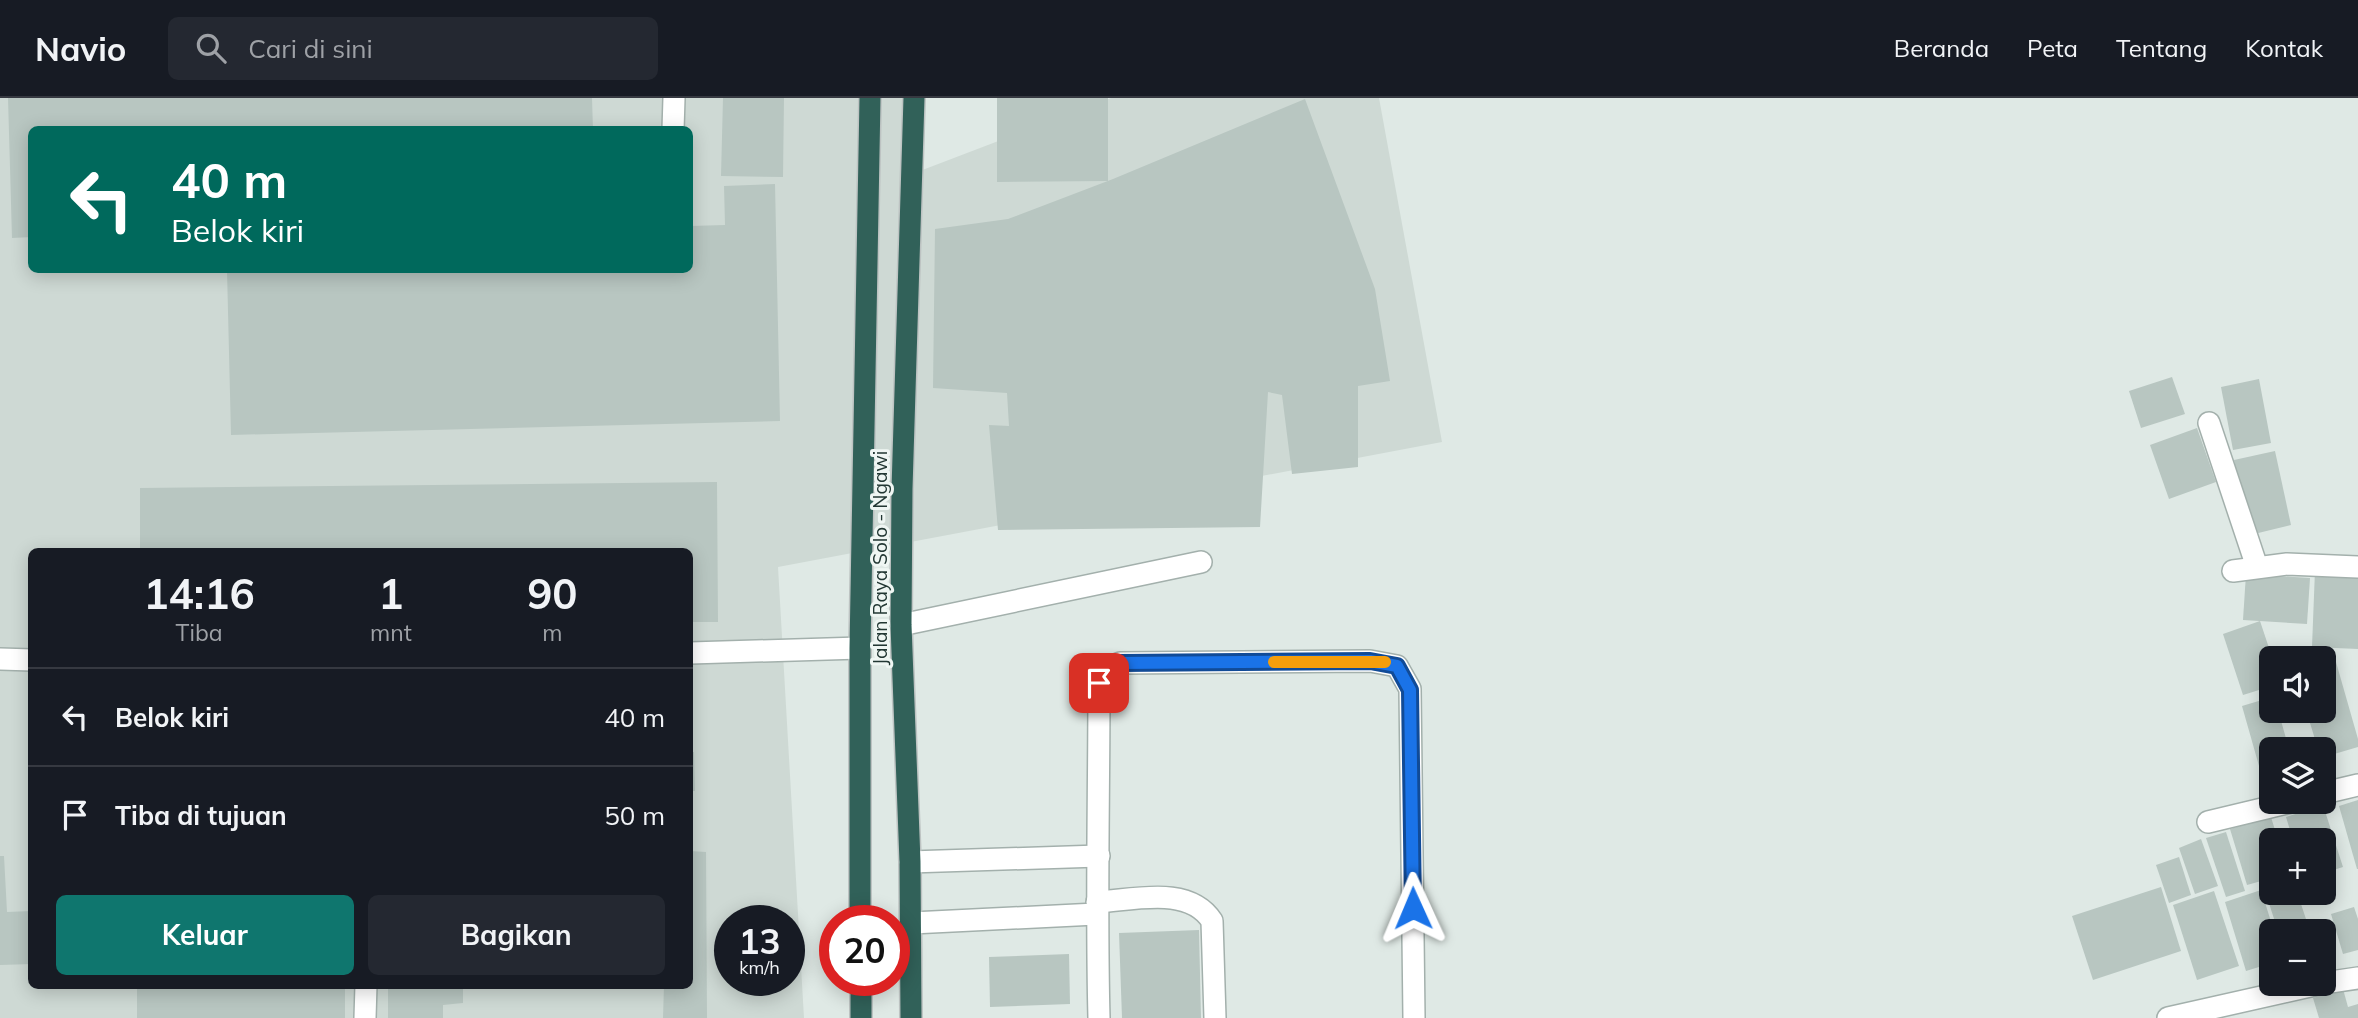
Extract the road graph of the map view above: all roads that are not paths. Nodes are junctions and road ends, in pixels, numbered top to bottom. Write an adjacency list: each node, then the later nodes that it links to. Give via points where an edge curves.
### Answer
1 (674, 98): 4 (street)
2 (870, 98): 11 (highway, Jalan Raya Solo - Ngawi)
3 (914, 98): 10 (highway, Jalan Raya Solo - Ngawi)
4 (673, 126)
5 (2209, 423): 7 (street)
6 (1201, 562): 10 (street)
7 (2257, 567): 8 (street); 9 (street)
8 (2358, 567)
9 (2233, 571)
10 (901, 625): 20 (highway, Jalan Raya Solo - Ngawi)
11 (860, 648): 12 (street); 21 (highway, Jalan Raya Solo - Ngawi)
12 (693, 653)
13 (0, 659): 14 (street)
14 (28, 660)
15 (2358, 785): 16 (street)
16 (2336, 790)
17 (2259, 810): 18 (street)
18 (2208, 822)
19 (1099, 856): 20 (street); 22 (street); 34 (street, via 1099,683 1110,667 1120,663 1356,661 1397,666 1410,690)
20 (910, 862): 23 (highway, Jalan Raya Solo - Ngawi)
21 (860, 905)
22 (1096, 908): 23 (street); 32 (street); 33 (street, via 1178,897 1206,911 1212,921)
23 (912, 923): 31 (highway, Jalan Raya Solo - Ngawi)
24 (2358, 978): 25 (street)
25 (2336, 981)
26 (366, 989): 29 (street)
27 (861, 996): 30 (highway)
28 (2266, 996): 35 (street)
29 (365, 1018)
30 (861, 1018)
31 (911, 1018)
32 (1099, 1018)
33 (1215, 1018)
34 (1414, 1018)
35 (2168, 1018)

